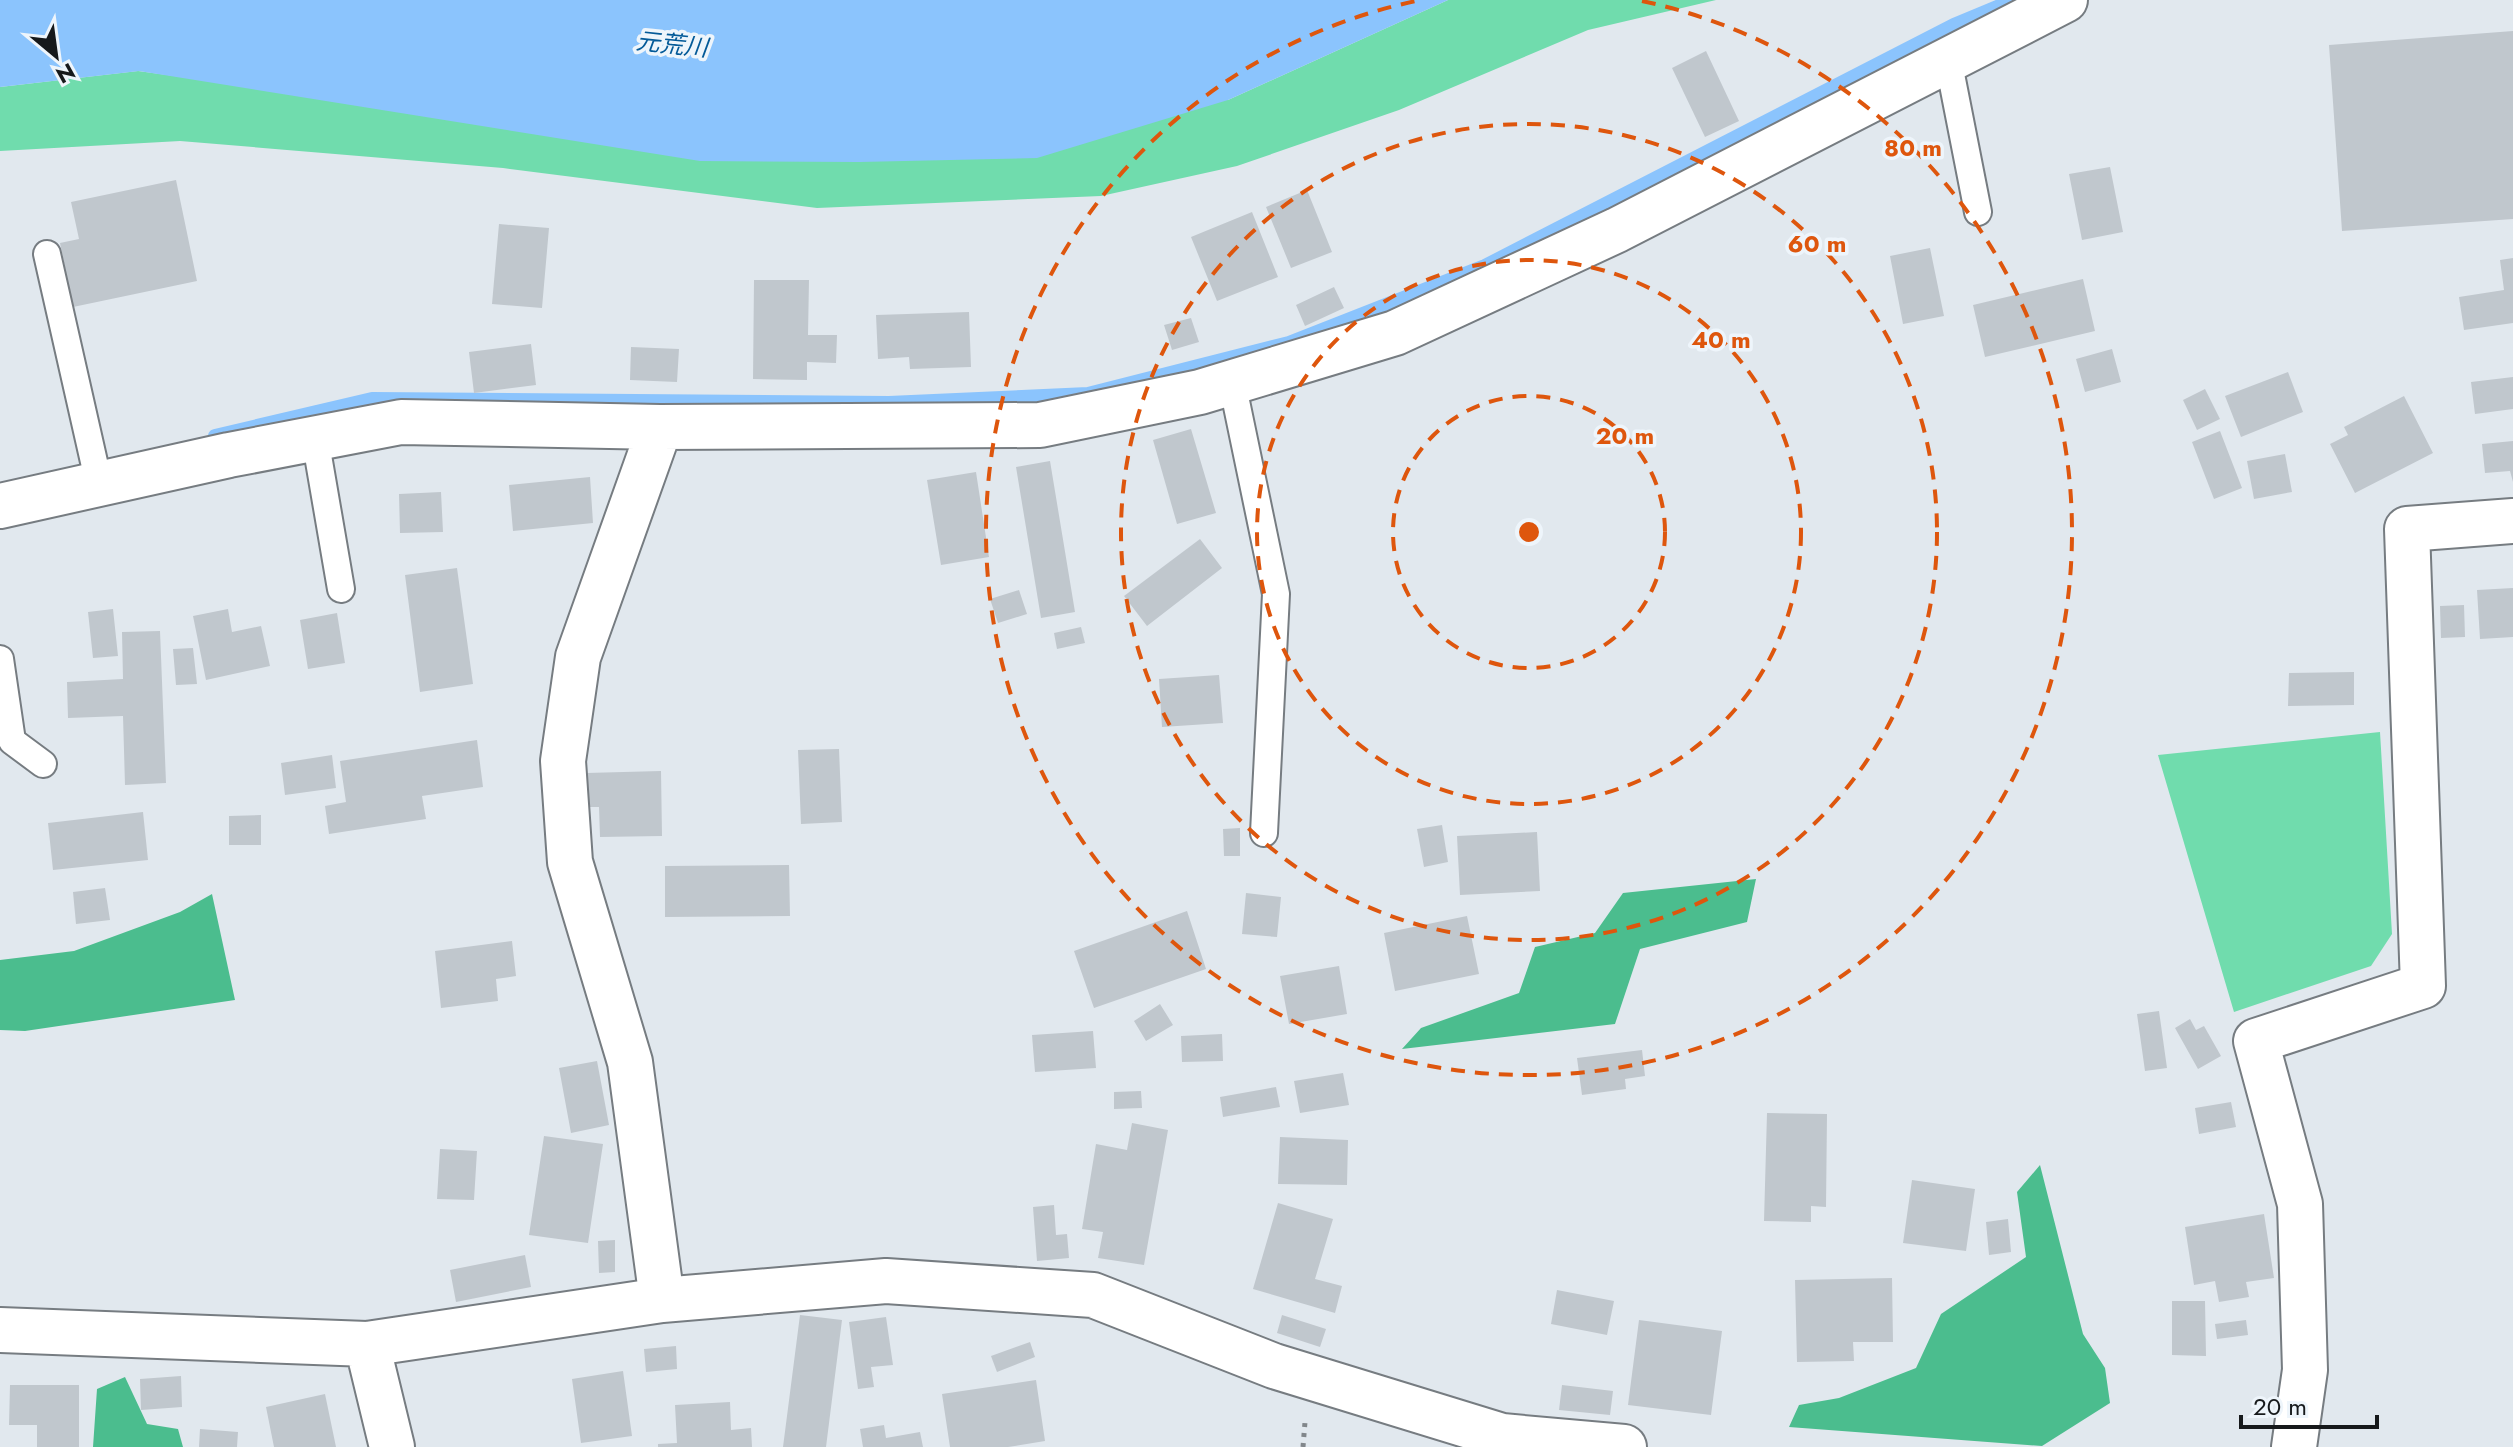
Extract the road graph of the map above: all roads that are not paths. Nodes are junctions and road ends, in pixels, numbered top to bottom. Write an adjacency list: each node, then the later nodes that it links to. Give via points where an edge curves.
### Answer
1 (2065, 0): 2 (street)
2 (1948, 59): 3 (lane); 5 (street, via 1617,230 1395,333)
3 (1978, 212)
4 (47, 254): 8 (lane)
5 (1232, 382): 6 (street, via 1040,425); 14 (lane, via 1276,594)
6 (660, 427): 7 (street, via 401,422); 15 (street, via 578,657 563,761 570,862 630,1062)
7 (315, 438): 8 (street); 11 (lane)
8 (99, 484): 9 (street)
9 (0, 506)
10 (2513, 521): 20 (street, via 2407,529 2423,986 2256,1041 2300,1204 2305,1370)
11 (341, 589)
12 (0, 659): 13 (lane, via 12,741)
13 (43, 764)
14 (1264, 833)
15 (662, 1300): 17 (street); 19 (street, via 886,1281 1093,1295 1274,1366 1502,1436)
16 (0, 1330): 17 (street)
17 (367, 1344): 18 (street)
18 (392, 1447)
19 (1624, 1447)
20 (2294, 1447)

